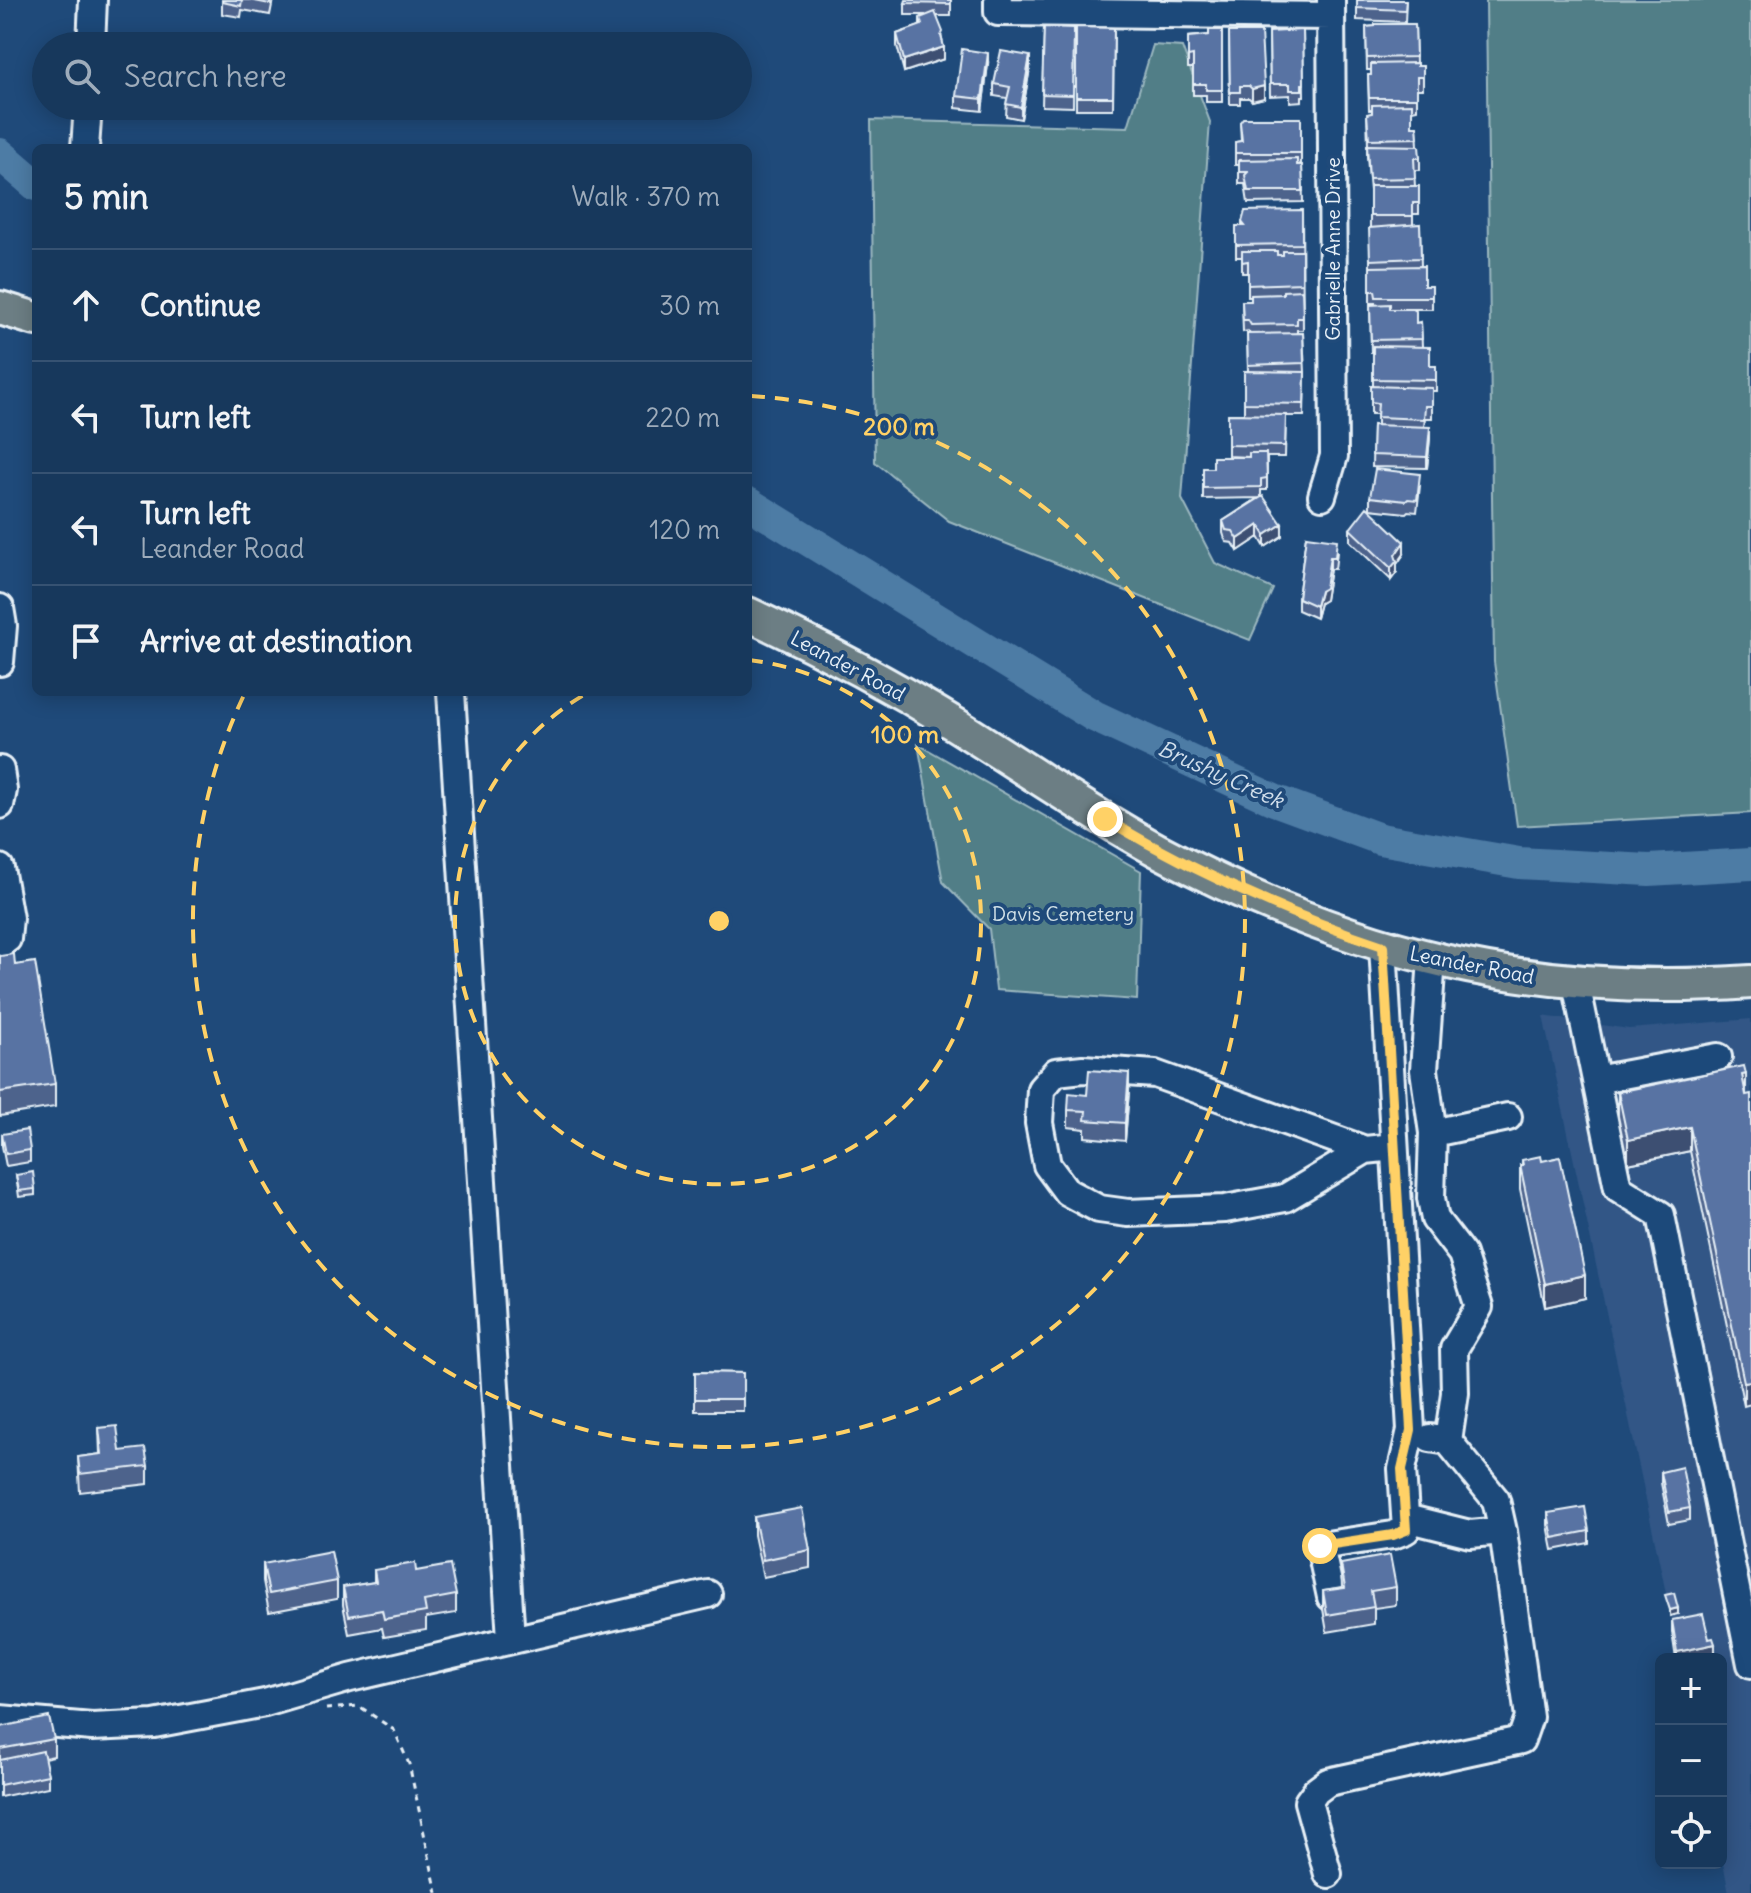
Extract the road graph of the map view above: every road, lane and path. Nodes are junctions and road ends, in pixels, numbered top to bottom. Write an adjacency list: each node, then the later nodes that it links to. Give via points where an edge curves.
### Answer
1 (93, 0): 4 (street)
2 (998, 6): 3 (street)
3 (1331, 8): 9 (street, Gabrielle Anne Drive, via 1334,456)
4 (92, 32)
5 (87, 120): 6 (street)
6 (85, 144)
7 (0, 308): 8 (main road)
8 (32, 318)
9 (1322, 496)
10 (0, 608): 12 (street)
11 (752, 616): 18 (main road, Leander Road, via 855,667 1157,849 1298,916)
12 (0, 662)
13 (451, 696): 34 (street)
14 (0, 770): 15 (street)
15 (0, 805)
16 (0, 868): 17 (street, via 9,918 7,939)
17 (0, 944)
18 (1383, 946): 19 (main road, Leander Road); 26 (street)
19 (1432, 959): 21 (main road, Leander Road); 25 (street, via 1424,1070)
20 (1751, 982): 21 (main road, Leander Road, via 1673,987)
21 (1576, 983): 23 (street)
22 (1718, 1057): 23 (street)
23 (1596, 1080): 35 (street, via 1618,1188 1661,1215)
24 (1508, 1117): 25 (street)
25 (1433, 1133): 29 (street, via 1435,1219 1462,1254 1479,1307 1454,1349)
26 (1394, 1147): 27 (street); 28 (street)
27 (1365, 1150): 27 (street, via 1285,1198 1225,1209 1099,1209 1067,1192 1047,1165 1039,1123 1041,1089 1056,1072 1155,1074)
28 (1410, 1435): 29 (street); 30 (street, via 1402,1469)
29 (1448, 1441): 31 (street, via 1496,1500)
30 (1406, 1518): 31 (street, via 1470,1534); 33 (street, via 1406,1530 1393,1535 1320,1546)
31 (1503, 1531): 38 (street, via 1529,1717 1521,1740 1328,1782 1308,1802)
32 (708, 1594): 34 (street)
33 (1331, 1597)
34 (511, 1639): 37 (street, via 265,1703 154,1724 92,1727)
35 (1751, 1664)
36 (319, 1710): 39 (path, via 359,1706 394,1730 409,1764)
37 (0, 1719)
38 (1328, 1874)
39 (437, 1893)

